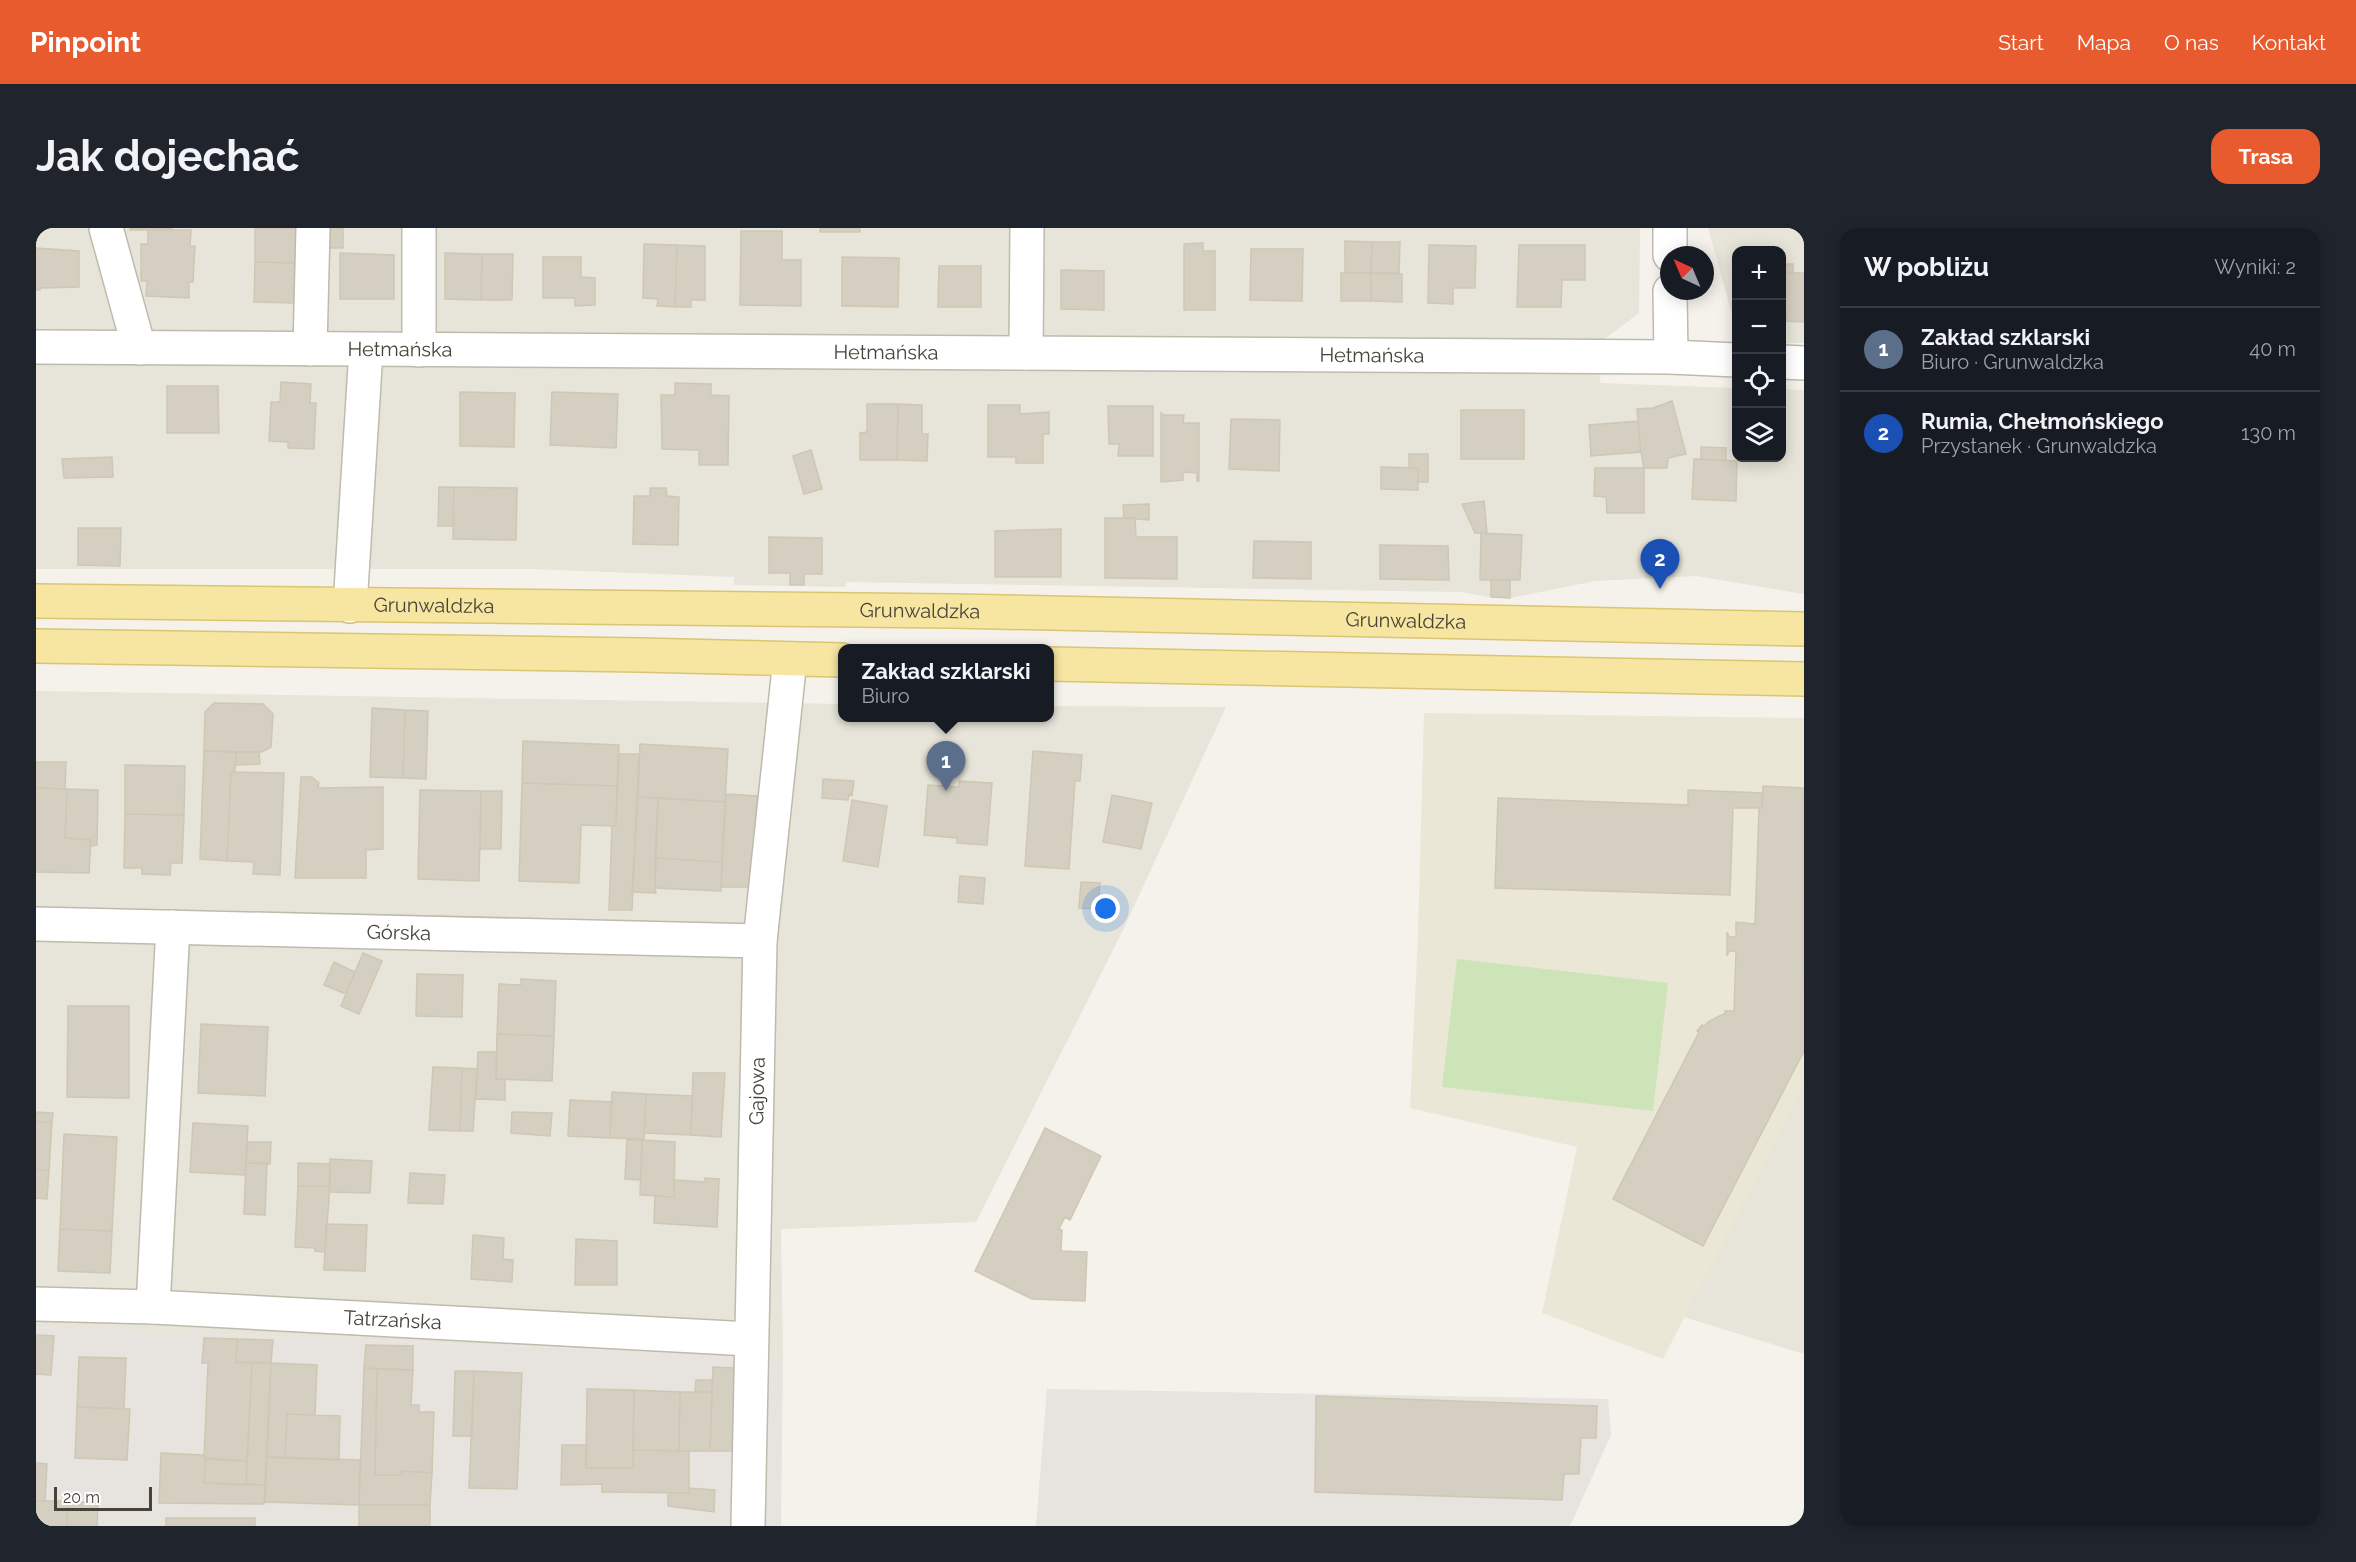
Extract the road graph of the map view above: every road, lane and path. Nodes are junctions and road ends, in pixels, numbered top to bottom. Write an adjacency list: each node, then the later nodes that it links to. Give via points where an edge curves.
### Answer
1 (106, 228): 9 (street)
2 (313, 228): 10 (street)
3 (419, 228): 12 (street)
4 (1028, 228): 13 (street)
5 (1670, 228): 6 (street)
6 (1670, 246)
7 (1670, 300): 14 (street)
8 (36, 347): 9 (street, Hetmańska)
9 (139, 348): 10 (street, Hetmańska)
10 (310, 349): 11 (street, Hetmańska)
11 (366, 350): 12 (street, Hetmańska); 19 (street)
12 (419, 350): 13 (street, Hetmańska)
13 (1026, 353): 14 (street, Hetmańska)
14 (1671, 357): 15 (street, Hetmańska)
15 (1732, 360)
16 (1786, 362): 17 (street)
17 (1804, 363)
18 (36, 601): 19 (main road, Grunwaldzka)
19 (350, 606): 20 (main road, Grunwaldzka, via 964,611)
20 (1804, 629)
21 (36, 646): 22 (main road)
22 (790, 659): 23 (main road); 28 (street, Gajowa)
23 (838, 660)
24 (1054, 664): 25 (main road)
25 (1804, 679)
26 (36, 924): 27 (street, Górska)
27 (173, 927): 28 (street, Górska); 30 (street)
28 (760, 941): 31 (street, Gajowa)
29 (36, 1304): 30 (street, Tatrzańska)
30 (153, 1306): 31 (street, Tatrzańska)
31 (750, 1339): 32 (street, Gajowa)
32 (748, 1526)

